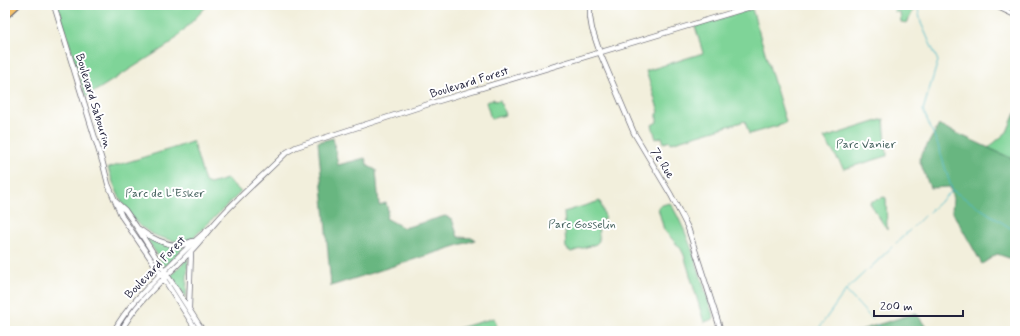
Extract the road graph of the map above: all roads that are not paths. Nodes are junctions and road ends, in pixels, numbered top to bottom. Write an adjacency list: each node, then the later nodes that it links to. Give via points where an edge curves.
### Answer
1 (17, 5): 9 (main road)
2 (54, 5): 11 (street, Boulevard Sabourin, via 108,184)
3 (590, 5): 10 (street, 7e Rue, via 592,29)
4 (756, 5): 10 (street, Boulevard Forest)
5 (994, 5): 8 (street)
6 (1010, 5): 7 (street)
7 (1015, 7)
8 (1015, 15)
9 (5, 16)
10 (600, 53): 12 (street, Boulevard Forest, via 296,147 287,152); 22 (street, 7e Rue, via 634,133 688,228)
11 (116, 202): 13 (street, Boulevard Sabourin); 16 (street, Boulevard Sabourin, via 122,217)
12 (216, 223): 14 (street, Boulevard Forest); 15 (street, Boulevard Forest)
13 (136, 226): 14 (street, via 155,239 173,245 183,245); 16 (street, Boulevard Sabourin)
14 (195, 240): 16 (street, Boulevard Forest)
15 (191, 252): 16 (street, Boulevard Forest); 17 (street)
16 (164, 274): 17 (street, Boulevard Sabourin); 18 (street, Boulevard Forest, via 134,302); 19 (street, Boulevard Forest); 20 (street, Boulevard Sabourin)
17 (189, 308): 21 (street, Boulevard Sabourin)
18 (114, 331)
19 (121, 331)
20 (197, 331)
21 (203, 331)
22 (721, 331)

